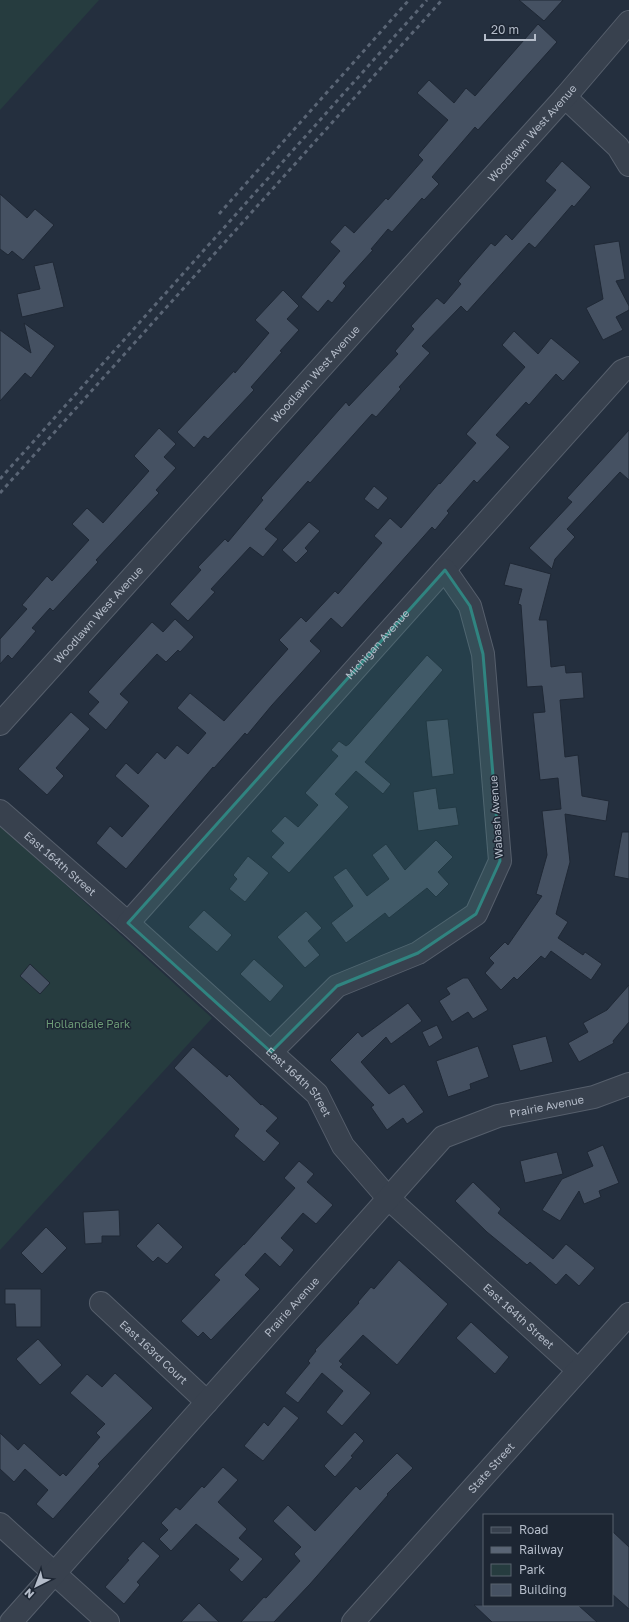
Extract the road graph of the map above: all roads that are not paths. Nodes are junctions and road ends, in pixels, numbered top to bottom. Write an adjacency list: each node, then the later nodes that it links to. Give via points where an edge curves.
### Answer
1 (629, 22): 2 (street, Woodlawn West Avenue)
2 (565, 98): 3 (street, via 618,147); 6 (street, Woodlawn West Avenue)
3 (629, 166)
4 (629, 368): 5 (street, Michigan Avenue, via 622,371)
5 (445, 570): 8 (street, Michigan Avenue); 9 (street, Wabash Avenue, via 470,606 483,654 500,861 476,914 418,953 337,986)
6 (0, 724)
7 (0, 811): 8 (street, East 164th Street)
8 (128, 923): 9 (street, East 164th Street)
9 (271, 1052): 11 (street, East 164th Street, via 317,1094 343,1146)
10 (629, 1084): 11 (street, Prairie Avenue, via 594,1098 498,1116 443,1137)
11 (388, 1198): 14 (street, East 164th Street); 15 (street, Prairie Avenue)
12 (101, 1303): 15 (street, East 163rd Court)
13 (629, 1314): 14 (street, State Street)
14 (578, 1370): 20 (street, State Street)
15 (207, 1402): 17 (street, Prairie Avenue)
16 (0, 1524): 17 (street)
17 (55, 1574): 18 (street, Prairie Avenue); 19 (street)
18 (12, 1622)
19 (108, 1622)
20 (353, 1622)

